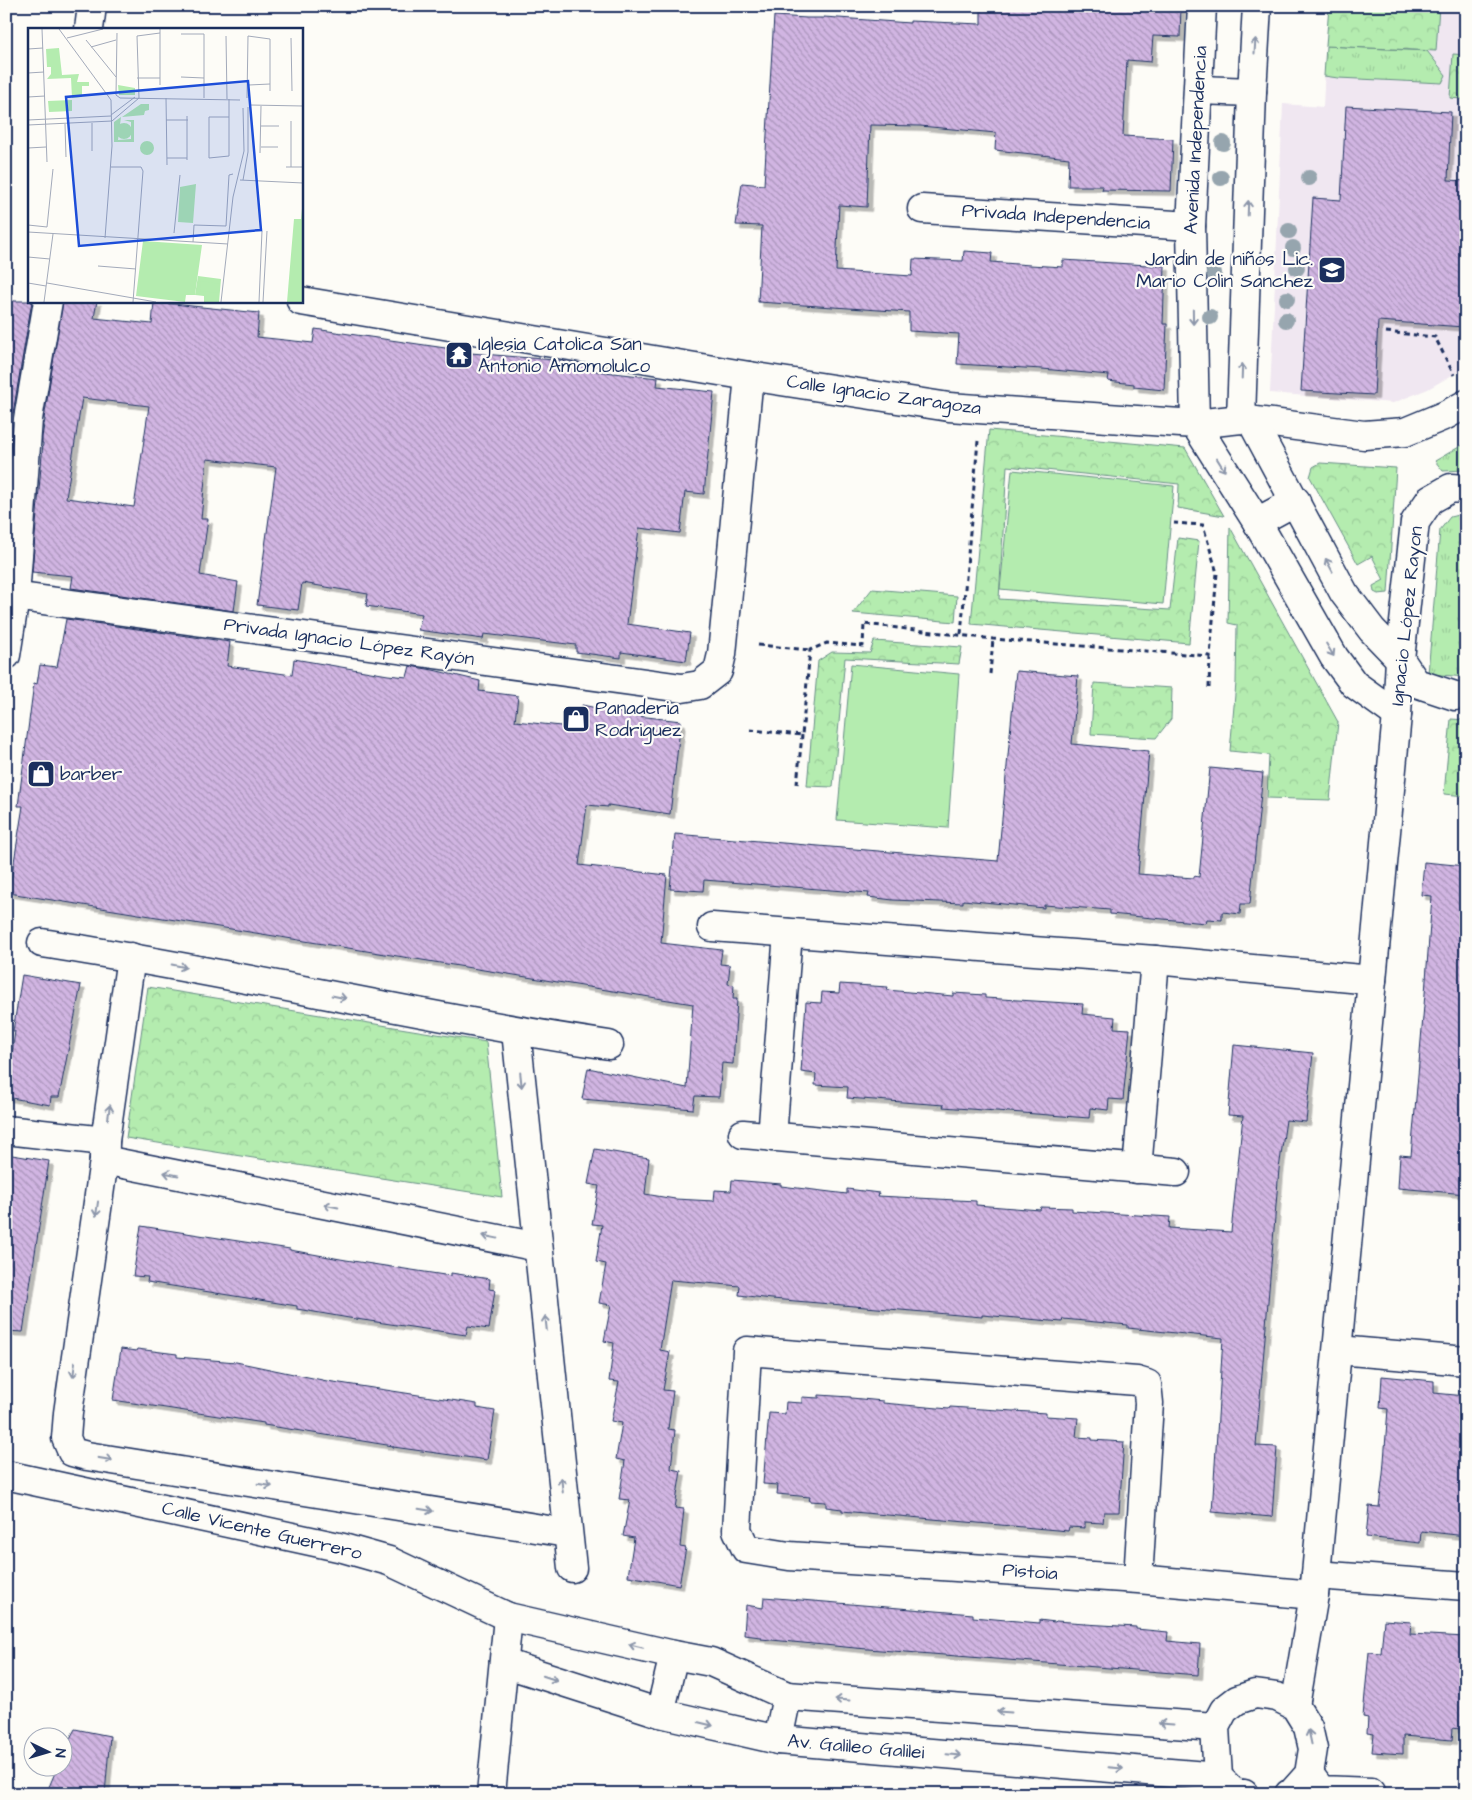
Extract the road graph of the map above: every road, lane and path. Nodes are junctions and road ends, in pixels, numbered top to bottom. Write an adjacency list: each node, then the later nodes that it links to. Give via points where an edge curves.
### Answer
1 (92, 6): 4 (street)
2 (1202, 6): 5 (street, Avenida Independencia)
3 (1257, 6): 6 (street, one-way to 3)
4 (89, 28)
5 (1199, 90): 6 (street); 8 (street, Avenida Independencia)
6 (1252, 92): 14 (street, one-way to 6)
7 (922, 209): 8 (street, Privada Independencia)
8 (1191, 226): 15 (street, Avenida Independencia, one-way to 15)
9 (302, 301): 12 (street, Calle Ignacio Zaragoza)
10 (48, 302): 22 (street, via 28,420)
11 (1386, 332): 13 (path, via 1435,337)
12 (750, 376): 15 (street, Calle Ignacio Zaragoza, via 948,407); 22 (street, Privada Ignacio López Rayón, via 722,654 718,671 700,685 682,688)
13 (1462, 392): 14 (street, Calle Ignacio Zaragoza, via 1446,415 1405,432 1364,434)
14 (1246, 420): 15 (street, Calle Ignacio Zaragoza); 18 (street)
15 (1195, 424): 19 (street, one-way to 19)
16 (978, 438): 24 (path)
17 (1466, 489): 30 (street, Ignacio López Rayon, via 1451,488 1430,500 1415,522)
18 (1296, 501): 19 (street); 21 (street, one-way to 18)
19 (1257, 522): 23 (street)
20 (1174, 523): 29 (path, via 1203,525 1217,573)
21 (1344, 593): 23 (street); 30 (street, via 1372,630)
22 (10, 596): 28 (street)
23 (1309, 615): 34 (street, one-way to 34, via 1354,684)
24 (961, 634): 25 (path); 27 (path, via 864,624 863,646 827,643)
25 (993, 640): 29 (path); 31 (path)
26 (758, 645): 27 (path)
27 (810, 650): 36 (path)
28 (6, 655)
29 (1210, 656): 32 (path)
30 (1400, 659): 33 (street, via 1416,683); 34 (street, Ignacio López Rayon)
31 (990, 674)
32 (1209, 688)
33 (1460, 696): 34 (street, via 1417,701)
34 (1397, 715): 43 (street, Ignacio López Rayon)
35 (750, 730): 36 (path)
36 (802, 735): 37 (path)
37 (797, 784)
38 (712, 927): 39 (street)
39 (788, 933): 42 (street); 48 (street)
40 (42, 944): 41 (street)
41 (131, 957): 44 (street, one-way to 44); 49 (street, one-way to 41)
42 (1155, 960): 43 (street); 50 (street)
43 (1372, 980): 53 (street, Ignacio López Rayon)
44 (516, 1031): 45 (street); 52 (street, one-way to 52)
45 (609, 1045)
46 (6, 1130): 49 (street)
47 (743, 1134): 48 (street)
48 (772, 1136): 50 (street)
49 (104, 1151): 52 (street, one-way to 49); 56 (street, one-way to 56, via 68,1414 66,1438 72,1452)
50 (1137, 1169): 51 (street)
51 (1176, 1172)
52 (538, 1247): 56 (street, one-way to 52)
53 (1338, 1350): 54 (street); 59 (street, Ignacio López Rayon)
54 (1466, 1362)
55 (6, 1475): 61 (street, Calle Vicente Guerrero, via 343,1548 389,1561)
56 (567, 1533): 57 (street)
57 (572, 1568)
58 (1138, 1578): 58 (street, Pistoia, via 1149,1403 1147,1384 747,1350 736,1530 746,1550 799,1557); 59 (street, Pistoia)
59 (1315, 1585): 60 (street, Pistoia); 65 (street, Ignacio López Rayon)
60 (1466, 1586)
61 (508, 1617): 62 (street, Calle Vicente Guerrero, one-way to 61); 63 (street)
62 (674, 1655): 64 (street, Calle Vicente Guerrero, via 711,1662); 66 (street)
63 (504, 1663): 66 (street, Av. Galileo Galilei, one-way to 66); 71 (street)
64 (787, 1696): 67 (street, Calle Vicente Guerrero, one-way to 64); 68 (street)
65 (1295, 1706): 67 (street, via 1277,1696 1255,1694 1237,1700 1224,1710); 69 (street, one-way to 65, via 1313,1749 1310,1734)
66 (660, 1713): 68 (street, Av. Galileo Galilei, one-way to 68)
67 (1215, 1727): 70 (street)
68 (778, 1740): 70 (street, Av. Galileo Galilei, one-way to 70)
69 (1309, 1774): 72 (street); 73 (street, via 1321,1790)
70 (1232, 1789)
71 (491, 1794)
72 (1289, 1794)
73 (1370, 1794)

